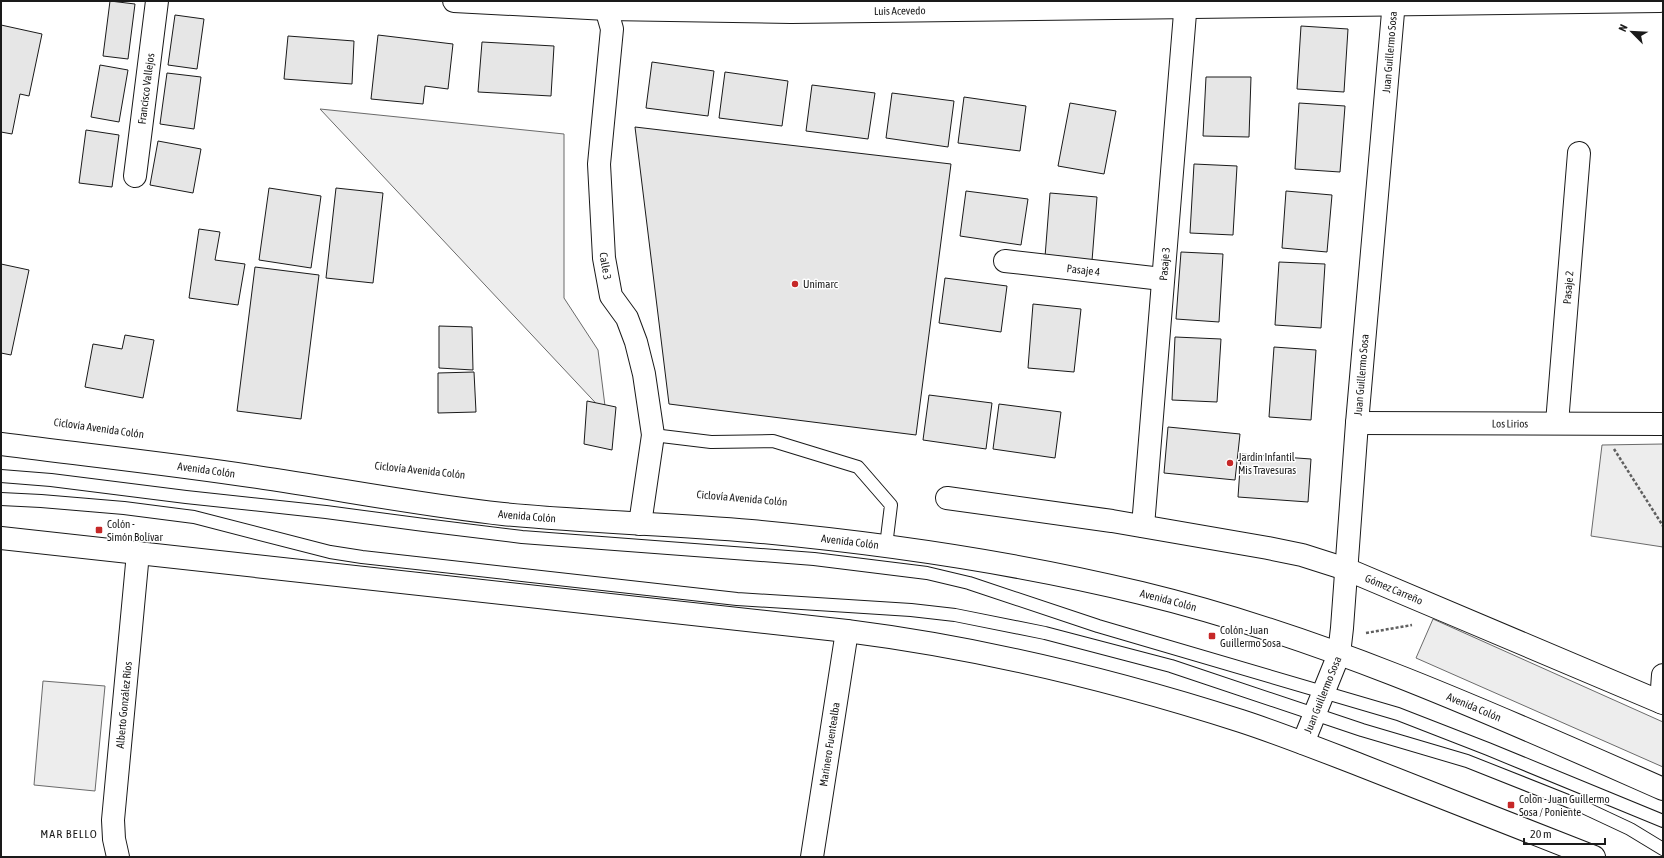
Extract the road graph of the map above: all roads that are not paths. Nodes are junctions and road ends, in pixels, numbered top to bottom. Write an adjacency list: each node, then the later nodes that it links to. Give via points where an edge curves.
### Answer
1 (157, 1): 10 (street, Francisco Vallejos)
2 (454, 1): 6 (street, Luis Acevedo)
3 (1660, 1): 4 (street, Luis Acevedo)
4 (1393, 3): 5 (street, Luis Acevedo); 13 (street, Juan Guillermo Sosa)
5 (1185, 4): 7 (street, Luis Acevedo); 12 (street, Pasaje 3)
6 (605, 5): 8 (street, Luis Acevedo); 16 (street, Calle 3, via 612,30 599,164 604,258 612,296 627,318 636,342 644,374)
7 (978, 6): 8 (street, Luis Acevedo)
8 (791, 7)
9 (1579, 152): 14 (street, Pasaje 2)
10 (135, 176)
11 (1005, 261): 12 (street, Pasaje 4)
12 (1162, 279): 22 (street, Pasaje 3)
13 (1357, 423): 14 (street, Los Lirios); 26 (street, Juan Guillermo Sosa)
14 (1557, 423): 15 (street, Los Lirios)
15 (1663, 424)
16 (653, 436): 21 (street, Calle 3); 24 (lane, via 711,442 773,441 858,468 891,505)
17 (1, 444): 21 (street, Avenida Colón, via 221,472 484,512)
18 (1, 476): 30 (lane, via 326,512 522,537 807,558 927,573 975,585 1098,626)
19 (947, 498): 22 (street, Gómez Carreño)
20 (1, 499): 32 (lane, via 124,508 194,517 330,552 362,557 737,599 956,615 1045,632 1171,666)
21 (640, 524): 24 (street, Avenida Colón, via 748,531)
22 (1143, 526): 26 (street, Gómez Carreño, via 1302,555)
23 (1, 538): 25 (street)
24 (886, 546): 28 (street, Avenida Colón, via 1014,566 1143,594 1208,611)
25 (138, 553): 27 (street); 37 (street, Alberto González Ríos, via 113,820)
26 (1346, 569): 28 (street, Juan Guillermo Sosa); 31 (street, Gómez Carreño)
27 (847, 631): 33 (street, via 929,643 1093,678 1236,720); 38 (street, Marinero Fuentealba)
28 (1338, 654): 30 (street, Juan Guillermo Sosa); 34 (street, Avenida Colón, via 1470,704)
29 (1663, 675): 31 (street)
30 (1323, 693): 32 (street, Juan Guillermo Sosa); 35 (lane, via 1398,714 1441,730)
31 (1662, 702)
32 (1315, 714): 33 (street, Juan Guillermo Sosa); 36 (lane, via 1503,774 1630,829)
33 (1303, 743): 39 (street)
34 (1663, 789)
35 (1663, 821)
36 (1663, 848)
37 (118, 857)
38 (812, 857)
39 (1594, 857)

